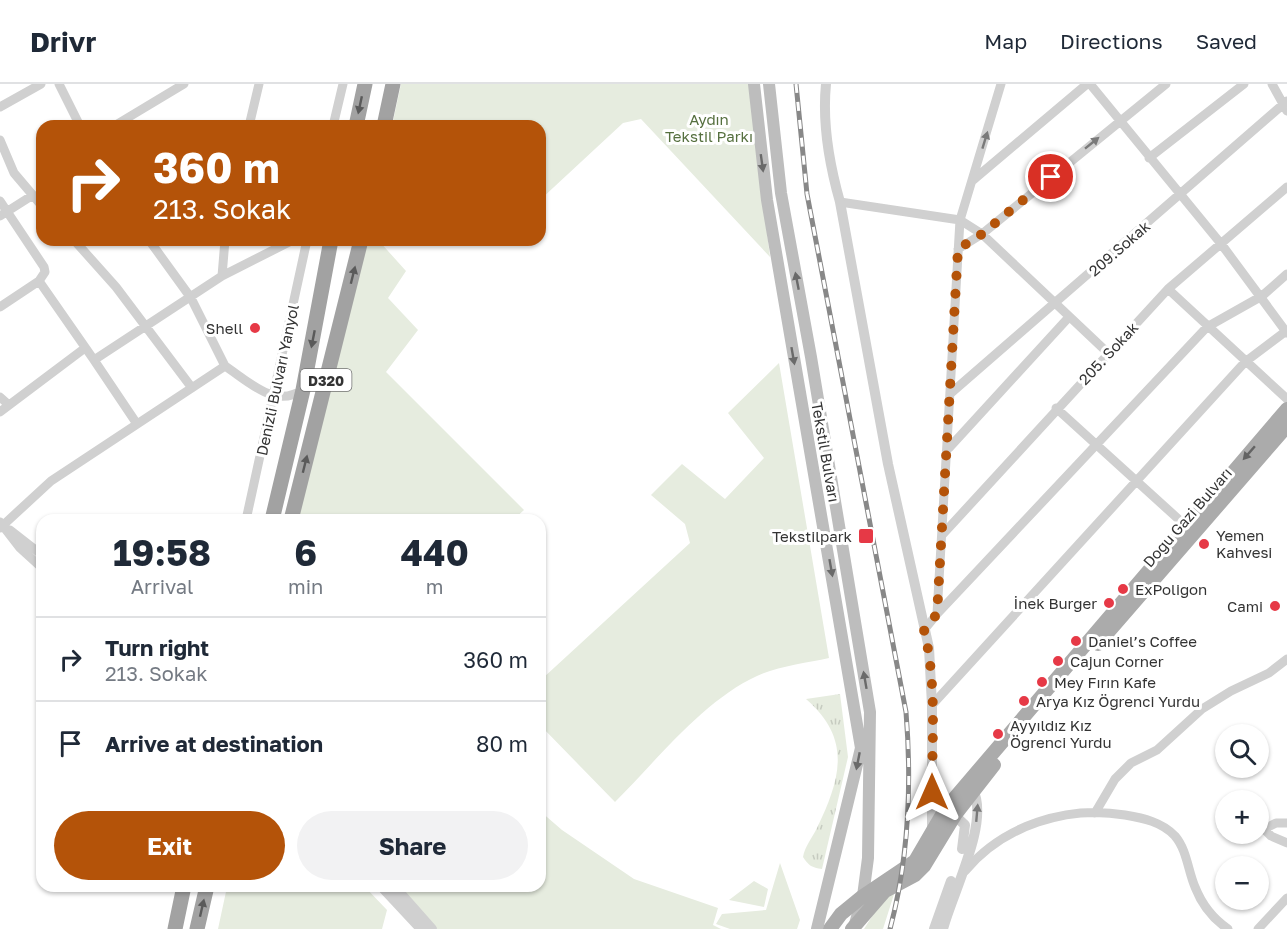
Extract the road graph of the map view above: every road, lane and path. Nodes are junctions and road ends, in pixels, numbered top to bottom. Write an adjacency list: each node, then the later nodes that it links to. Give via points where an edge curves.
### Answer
1 (41, 84): 17 (street)
2 (59, 84): 18 (street)
3 (184, 84): 19 (street)
4 (259, 84): 20 (street)
5 (343, 84): 21 (street)
6 (365, 84): 22 (highway, one-way to 22)
7 (393, 84): 23 (highway)
8 (754, 84): 91 (main road, Tekstil Bulvarı, one-way to 91, via 769,208 861,748)
9 (769, 84): 92 (main road, Tekstil Bulvarı, one-way to 9, via 870,712 781,193)
10 (826, 84): 33 (street, via 825,132)
11 (1001, 84): 27 (street, one-way to 11)
12 (1089, 84): 24 (street); 27 (street)
13 (1166, 84): 24 (street)
14 (1244, 84): 26 (street)
15 (1272, 84): 16 (street)
16 (1286, 106): 30 (street, 209.Sokak)
17 (0, 107)
18 (77, 120)
19 (124, 120)
20 (250, 120)
21 (334, 120)
22 (357, 120)
23 (385, 120)
24 (1119, 121): 26 (street); 36 (street, one-way to 24)
25 (0, 140): 29 (street, via 14,173)
26 (1149, 158): 30 (street)
27 (972, 181): 35 (street)
28 (1287, 187): 37 (street, 205. Sokak)
29 (33, 195): 31 (street); 34 (street)
30 (1180, 195): 37 (street); 52 (street, 209.Sokak)
31 (36, 199)
32 (0, 201): 34 (street)
33 (840, 201): 35 (street); 87 (street, via 888,464)
34 (4, 214): 48 (street, via 44,267)
35 (960, 220): 36 (street); 45 (street)
36 (982, 234): 45 (street); 52 (street)
37 (1222, 245): 49 (street, 205. Sokak); 50 (street)
38 (79, 246): 55 (street)
39 (153, 246): 51 (street)
40 (224, 246): 47 (street)
41 (281, 246): 47 (street)
42 (306, 246): 67 (street, Denizli Bulvarı Yanyol)
43 (330, 246): 64 (highway, D320, one-way to 64)
44 (360, 246): 80 (highway, D320, one-way to 44)
45 (958, 249): 65 (street)
46 (1287, 274): 50 (street)
47 (222, 276): 51 (street)
48 (39, 281): 53 (street); 58 (street)
49 (1168, 289): 56 (street); 59 (street, 205. Sokak)
50 (1262, 296): 56 (street); 57 (street)
51 (191, 298): 55 (street); 62 (street)
52 (1056, 303): 54 (street); 65 (street, 209.Sokak)
53 (0, 307)
54 (1069, 317): 59 (street); 76 (street)
55 (145, 324): 60 (street); 63 (street)
56 (1207, 327): 61 (street); 75 (street)
57 (1286, 332): 61 (street)
58 (85, 348): 60 (street); 69 (street)
59 (1108, 354): 70 (street, 205. Sokak)
60 (93, 360): 73 (street)
61 (1245, 362): 68 (street); 77 (street)
62 (225, 366): 63 (street); 67 (street)
63 (192, 388): 73 (street)
64 (303, 390): 67 (street, via 292,397); 79 (highway, D320)
65 (951, 393): 76 (street)
66 (0, 397): 69 (street)
67 (273, 397): 78 (street, Denizli Bulvarı Yanyol)
68 (1287, 399)
69 (9, 405): 72 (street)
70 (1056, 408): 75 (street); 83 (street, 205. Sokak)
71 (1287, 409): 82 (main road, one-way to 82)
72 (0, 412)
73 (137, 424): 81 (street, via 51,481)
74 (1287, 426): 82 (main road, Doğu Gazi Bulvarı)
75 (1097, 443): 77 (street); 86 (street)
76 (949, 448): 83 (street)
77 (1136, 480): 82 (street); 89 (street)
78 (247, 514)
79 (273, 514)
80 (292, 514)
81 (1, 525): 84 (street); 85 (street)
82 (1190, 530): 90 (main road, Doğu Gazi Bulvarı); 93 (main road)
83 (943, 535): 86 (street)
84 (36, 551)
85 (36, 563)
86 (937, 614): 87 (street)
87 (924, 630): 89 (street)
88 (1287, 659): 94 (street, via 1202,709 1157,750 1131,763 1115,779)
89 (932, 705): 96 (street)
90 (974, 790): 93 (main road, Doğu Gazi Bulvarı); 99 (street, one-way to 90, via 978,815)
91 (852, 794): 92 (main road, via 862,792); 112 (main road, Tekstil Bulvarı)
92 (870, 796): 98 (main road, Tekstil Bulvarı)
93 (950, 812): 96 (main road); 107 (main road, Doğu Gazi Bulvarı, via 924,866 885,891); 114 (street, via 965,825 966,838)
94 (1095, 813): 99 (street, via 1069,813 998,840 978,855); 116 (street, via 1149,819 1174,836 1210,916)
95 (1287, 823): 97 (street, via 1264,829)
96 (932, 836): 100 (main road, via 915,861)
97 (1287, 843)
98 (868, 858): 100 (main road, via 874,872); 105 (main road, Tekstil Bulvarı)
99 (960, 877): 115 (street)
100 (887, 879): 105 (main road)
101 (183, 892): 108 (highway)
102 (206, 892): 109 (highway, one-way to 102)
103 (387, 892): 110 (street)
104 (399, 892): 111 (street)
105 (863, 896): 107 (main road, Tekstil Bulvarı); 113 (main road)
106 (1287, 898): 117 (street)
107 (853, 927)
108 (175, 929)
109 (197, 929)
110 (422, 929)
111 (432, 929)
112 (817, 929)
113 (830, 929)
114 (934, 929)
115 (943, 929)
116 (1228, 929)
117 (1258, 929)

